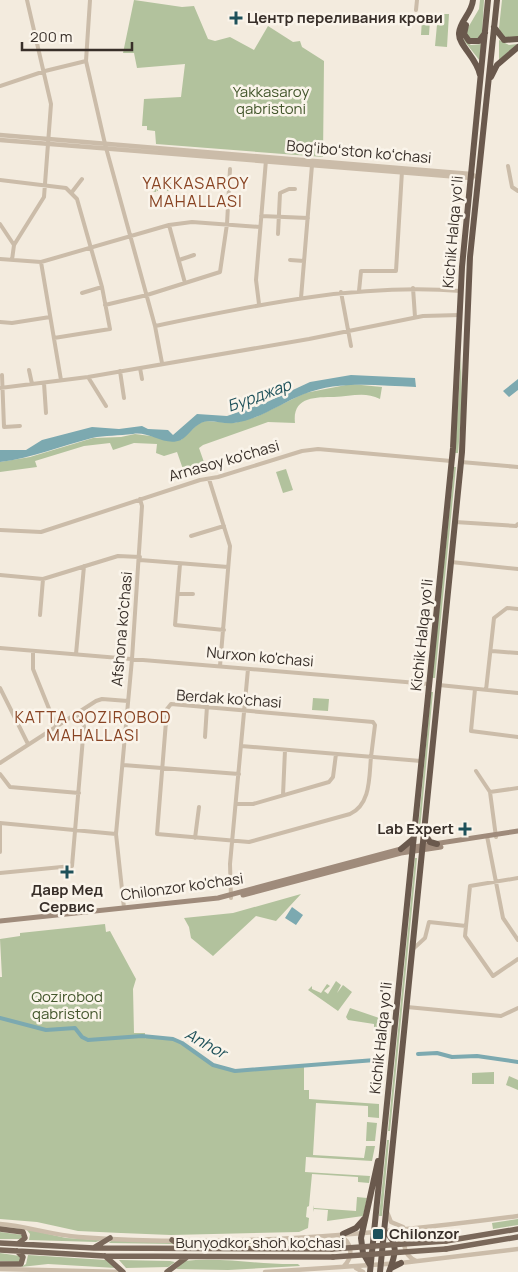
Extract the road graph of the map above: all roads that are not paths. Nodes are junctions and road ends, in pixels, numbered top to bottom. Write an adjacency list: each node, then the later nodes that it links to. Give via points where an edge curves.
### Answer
1 (27, 0): 13 (street)
2 (90, 0): 12 (street)
3 (417, 0): 8 (street)
4 (473, 0): 15 (highway, via 459,34 461,42 478,64)
5 (477, 0): 9 (highway, via 475,12 464,29 464,37 470,42 479,41)
6 (488, 0): 9 (highway, Kichik Halqa yo'li)
7 (497, 0): 9 (highway, Kichik Halqa yo'li)
8 (416, 10)
9 (491, 27): 10 (highway, via 504,40); 15 (highway, Kichik Halqa yo'li); 16 (highway, Kichik Halqa yo'li)
10 (518, 39)
11 (518, 47): 16 (highway, via 494,69)
12 (86, 61): 13 (street); 20 (street)
13 (45, 71): 14 (street); 19 (street, via 51,104)
14 (0, 86)
15 (481, 88): 26 (highway, Kichik Halqa yo'li)
16 (485, 107): 26 (highway, Kichik Halqa yo'li)
17 (0, 135): 19 (street, Bogʻiboʻston koʻchasi)
18 (0, 140): 19 (street, Bogʻiboʻston koʻchasi)
19 (49, 142): 20 (street, Bogʻiboʻston koʻchasi); 29 (street)
20 (105, 146): 21 (street, Bogʻiboʻston koʻchasi); 41 (street)
21 (266, 160): 22 (street, Bogʻiboʻston koʻchasi); 25 (street, Bogʻiboʻston koʻchasi); 33 (street)
22 (312, 166): 25 (street, Bogʻiboʻston koʻchasi); 35 (street)
23 (508, 166): 31 (street, via 512,187)
24 (230, 169): 37 (street)
25 (402, 171): 26 (street, Bogʻiboʻston koʻchasi); 54 (street, via 396,271 361,271)
26 (473, 176): 55 (highway, Kichik Halqa yo'li); 62 (highway, Kichik Halqa yo'li)
27 (82, 179): 32 (street)
28 (0, 180): 29 (street)
29 (44, 187): 32 (street, via 66,188); 42 (street, via 44,197)
30 (295, 189): 34 (street, via 280,193)
31 (518, 191)
32 (72, 192): 43 (street)
33 (261, 216): 34 (street); 39 (street)
34 (278, 216): 35 (street); 40 (street)
35 (308, 218): 49 (street)
36 (0, 224): 42 (street)
37 (227, 224): 38 (street, via 192,222); 39 (street); 51 (street, via 220,272)
38 (169, 225): 41 (street); 47 (street)
39 (260, 228): 60 (street, via 256,280)
40 (278, 234)
41 (131, 236): 43 (street); 58 (street)
42 (14, 245): 46 (street)
43 (91, 248): 50 (street); 52 (street)
44 (194, 256): 47 (street)
45 (0, 259): 46 (street)
46 (12, 260): 50 (street)
47 (179, 260): 51 (street)
48 (290, 260): 49 (street)
49 (304, 261): 59 (street)
50 (41, 262): 63 (street)
51 (185, 284): 58 (street)
52 (102, 287): 57 (street); 61 (street)
53 (413, 288): 54 (street); 55 (street); 64 (street)
54 (359, 291): 56 (street)
55 (458, 291): 62 (highway, Kichik Halqa yo'li)
56 (341, 292): 59 (street); 67 (street)
57 (82, 293)
58 (147, 295): 61 (street); 66 (street)
59 (301, 298): 60 (street)
60 (258, 304): 66 (street)
61 (105, 305): 68 (street, via 110,329)
62 (463, 315): 64 (street); 85 (highway, Kichik Halqa yo'li); 86 (highway, Kichik Halqa yo'li, via 466,398)
63 (50, 317): 65 (street); 68 (street)
64 (415, 317): 67 (street)
65 (0, 322)
66 (155, 326): 70 (street)
67 (347, 331): 69 (street); 70 (street)
68 (54, 338): 77 (street)
69 (351, 346)
70 (162, 363): 71 (street)
71 (140, 368): 73 (street); 76 (street)
72 (30, 370): 79 (street)
73 (120, 371): 75 (street); 81 (street)
74 (2, 375): 80 (street)
75 (88, 376): 77 (street); 82 (street)
76 (142, 379)
77 (61, 380): 78 (street)
78 (44, 383): 79 (street); 83 (street)
79 (32, 384): 80 (street)
80 (2, 388): 84 (street, via 4,427)
81 (124, 398)
82 (106, 406)
83 (46, 413)
84 (20, 426)
85 (451, 461): 86 (highway, Arnasoy ko'chasi); 88 (street, Arnasoy ko'chasi, via 318,449); 116 (highway, Kichik Halqa yo'li)
86 (461, 462): 87 (street); 90 (highway, Kichik Halqa yo'li)
87 (518, 467)
88 (209, 479): 89 (street, Arnasoy ko'chasi); 92 (street)
89 (140, 498): 93 (street, Arnasoy ko'chasi, via 41,532); 95 (street, Afshona ko'chasi)
90 (455, 522): 91 (street); 96 (highway, Kichik Halqa yo'li)
91 (518, 524)
92 (224, 526): 94 (street); 99 (street, via 230,546)
93 (0, 530)
94 (191, 536)
95 (140, 558): 97 (street); 98 (street, via 118,556); 113 (street, Afshona ko'chasi)
96 (451, 562): 100 (street); 117 (highway, Kichik Halqa yo'li)
97 (180, 564): 99 (street); 103 (street)
98 (84, 566): 102 (street); 112 (street)
99 (228, 567): 107 (street)
100 (518, 569)
101 (0, 575): 102 (street)
102 (43, 579): 106 (street)
103 (178, 594): 104 (street); 107 (street, via 175,625)
104 (193, 594)
105 (518, 609): 110 (street, via 507,608 494,618)
106 (40, 615)
107 (224, 630): 114 (street)
108 (0, 648): 109 (street, Nurxon ko'chasi)
109 (33, 651): 112 (street, Nurxon ko'chasi); 126 (street, via 34,671)
110 (492, 651): 111 (street); 120 (street)
111 (518, 653)
112 (76, 654): 113 (street, Nurxon ko'chasi)
113 (132, 659): 114 (street, Nurxon ko'chasi); 122 (street, Afshona ko'chasi)
114 (220, 666): 115 (street, Nurxon ko'chasi)
115 (248, 669): 116 (street, Nurxon ko'chasi); 124 (street)
116 (429, 684): 117 (highway, Nurxon ko'chasi); 134 (highway, Kichik Halqa yo'li)
117 (439, 685): 119 (street, Nurxon ko'chasi); 149 (highway, Kichik Halqa yo'li)
118 (0, 688): 129 (street)
119 (475, 689): 120 (street, Nurxon ko'chasi); 128 (street, via 471,732)
120 (486, 690): 121 (street, Nurxon ko'chasi)
121 (518, 693)
122 (128, 702): 125 (street, via 98,700); 136 (street, Afshona ko'chasi)
123 (207, 706): 124 (street, Berdak ko'chasi); 127 (street); 137 (street, Berdak ko'chasi, via 168,706)
124 (245, 711): 130 (street); 133 (street, Berdak ko'chasi, via 373,722)
125 (76, 713): 126 (street); 143 (street, via 84,726)
126 (56, 726): 129 (street)
127 (205, 737)
128 (518, 737)
129 (28, 744): 135 (street)
130 (241, 746): 131 (street); 140 (street)
131 (285, 750): 132 (street); 144 (street)
132 (336, 754): 133 (street); 144 (street, via 331,780)
133 (371, 757): 134 (street); 156 (street, Berdak ko'chasi, via 366,795 354,812 250,842)
134 (421, 761): 155 (highway, Kichik Halqa yo'li)
135 (0, 764)
136 (123, 765): 137 (street); 151 (street, Afshona ko'chasi)
137 (162, 768): 140 (street); 154 (street, Berdak ko'chasi, via 156,834)
138 (476, 771): 142 (street)
139 (0, 774): 143 (street, via 10,787)
140 (239, 774): 145 (street)
141 (518, 788): 142 (street)
142 (490, 792): 152 (street)
143 (79, 793): 148 (street)
144 (283, 795): 145 (street, via 253,804)
145 (236, 804): 156 (street)
146 (198, 807): 154 (street)
147 (0, 823): 148 (street); 161 (street)
148 (76, 830): 151 (street); 163 (street, via 72,866)
149 (424, 833): 157 (highway, via 430,842); 158 (highway, Kichik Halqa yo'li)
150 (518, 833): 152 (main road)
151 (116, 834): 167 (street, Afshona ko'chasi)
152 (496, 836): 153 (main road)
153 (487, 837): 157 (main road); 158 (main road); 165 (street)
154 (195, 838): 156 (street, Berdak ko'chasi)
155 (413, 838): 159 (highway, Kichik Halqa yo'li); 160 (highway)
156 (233, 841): 166 (street)
157 (438, 844): 158 (main road)
158 (422, 848): 159 (main road, Chilonzor ko'chasi); 171 (highway, Kichik Halqa yo'li)
159 (412, 849): 160 (main road, Chilonzor ko'chasi); 162 (highway, Kichik Halqa yo'li)
160 (401, 851): 162 (highway); 166 (main road, Chilonzor ko'chasi)
161 (0, 852)
162 (411, 862): 175 (highway, Kichik Halqa yo'li)
163 (0, 873)
164 (518, 878): 165 (street)
165 (496, 881): 169 (street, via 470,886); 170 (street, via 503,918)
166 (231, 897): 167 (main road, Chilonzor ko'chasi)
167 (125, 910): 168 (main road, Chilonzor ko'chasi)
168 (0, 922)
169 (466, 926): 171 (street, via 429,922 425,938); 172 (street, via 465,936 493,976)
170 (518, 940)
171 (412, 950): 173 (highway, Kichik Halqa yo'li)
172 (518, 959)
173 (407, 1008): 174 (street, via 501,1016); 176 (highway, Kichik Halqa yo'li)
174 (518, 1008)
175 (384, 1130): 176 (highway, via 388,1135); 177 (highway, Kichik Halqa yo'li)
176 (394, 1132): 178 (highway, Kichik Halqa yo'li)
177 (382, 1144): 179 (highway); 187 (highway, Kichik Halqa yo'li)
178 (386, 1209): 182 (street, via 393,1223); 185 (highway, Kichik Halqa yo'li)
179 (368, 1210): 186 (highway); 188 (highway, via 360,1225)
180 (518, 1216): 182 (street)
181 (0, 1224): 190 (street, via 76,1237)
182 (412, 1228): 185 (street); 201 (street, via 404,1246 407,1255)
183 (0, 1229): 193 (main road, via 24,1233 24,1240)
184 (518, 1229): 195 (main road, Bunyodkor shoh ko'chasi, bridge, via 446,1241 332,1249)
185 (384, 1231): 187 (street); 205 (highway, Kichik Halqa yo'li); 206 (highway, via 395,1246)
186 (362, 1232): 187 (street); 188 (street); 208 (highway, via 362,1251)
187 (374, 1232): 208 (highway, Kichik Halqa yo'li)
188 (340, 1234): 191 (street); 204 (street, via 350,1248)
189 (518, 1237): 200 (main road, Bunyodkor shoh ko'chasi, bridge, via 446,1249 333,1257)
190 (110, 1238): 191 (street); 194 (main road)
191 (172, 1240): 195 (main road)
192 (0, 1243): 193 (main road, Bunyodkor shoh ko'chasi)
193 (17, 1244): 194 (main road, Bunyodkor shoh ko'chasi)
194 (94, 1248): 195 (main road, Bunyodkor shoh ko'chasi)
195 (184, 1248)
196 (518, 1249): 201 (street)
197 (0, 1250): 198 (main road, Bunyodkor shoh ko'chasi)
198 (17, 1251): 199 (main road, Bunyodkor shoh ko'chasi); 203 (main road, via 23,1257 21,1264)
199 (104, 1256): 200 (main road, Bunyodkor shoh ko'chasi); 211 (main road)
200 (188, 1256): 212 (main road)
201 (416, 1261): 202 (street)
202 (402, 1263): 206 (highway)
203 (0, 1264)
204 (345, 1267): 208 (street); 213 (street); 214 (street)
205 (381, 1268): 206 (street); 208 (street)
206 (390, 1268)
207 (0, 1269): 209 (street)
208 (370, 1269)
209 (65, 1272): 210 (street)
210 (77, 1272): 211 (street)
211 (124, 1272)
212 (167, 1272)
213 (265, 1272)
214 (363, 1272)

